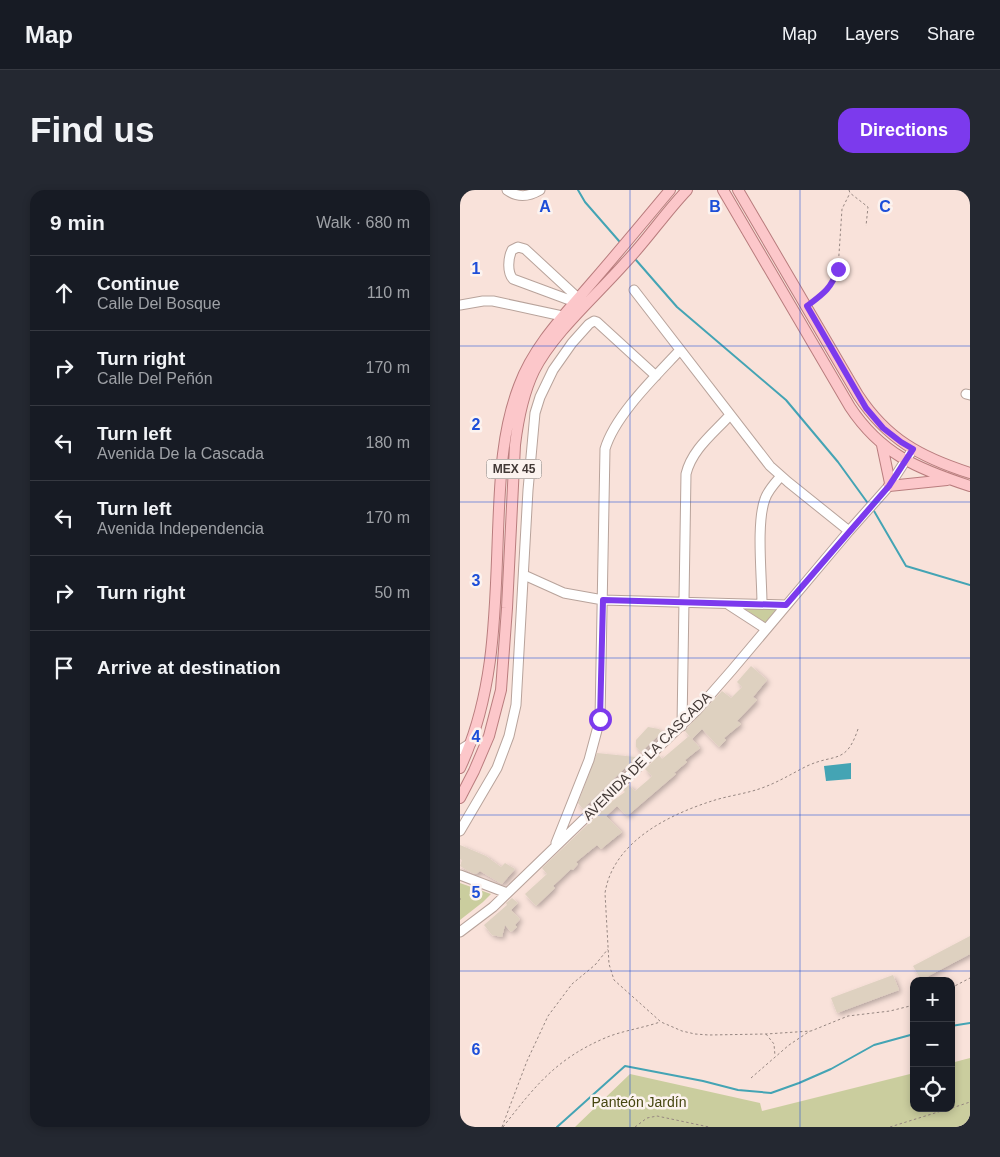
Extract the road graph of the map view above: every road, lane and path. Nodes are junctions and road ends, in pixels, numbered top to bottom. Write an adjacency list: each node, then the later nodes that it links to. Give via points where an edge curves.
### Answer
1 (507, 190): 2 (street, via 524,196)
2 (540, 190)
3 (670, 190): 11 (main road, MEX 45)
4 (687, 190): 15 (main road, MEX 45, via 627,262)
5 (723, 190): 19 (main road, via 850,407)
6 (738, 190): 13 (main road)
7 (849, 190): 8 (path)
8 (850, 193): 9 (path, via 868,207); 13 (path, via 842,209 839,260 834,281 828,290)
9 (866, 226)
10 (634, 290): 16 (street)
11 (577, 300): 11 (street, via 513,279 509,274 510,252 518,247 524,249); 14 (main road, MEX 45)
12 (460, 305): 14 (street, via 493,301)
13 (807, 306): 20 (main road, via 866,408 883,428)
14 (562, 317): 15 (street); 37 (main road, MEX 45, via 529,362 508,423 500,483 490,666 482,709)
15 (574, 318): 40 (main road, MEX 45, via 539,363 520,412 514,445 501,690 489,736)
16 (680, 350): 17 (street); 18 (street)
17 (656, 376): 28 (street, via 594,321 572,343 554,370 540,398 533,432); 29 (street, via 613,428 605,449)
18 (730, 415): 23 (street); 30 (street, via 698,449 686,474)
19 (882, 444): 21 (main road); 25 (main road)
20 (913, 449): 21 (street, AVENIDA DE LA CASCADA); 22 (main road)
21 (906, 460): 24 (main road); 25 (street, AVENIDA DE LA CASCADA)
22 (970, 473)
23 (780, 476): 27 (street); 32 (street, via 769,490 762,509)
24 (952, 480): 25 (main road); 26 (main road)
25 (890, 484): 27 (street, AVENIDA DE LA CASCADA)
26 (970, 486)
27 (849, 531): 33 (street, AVENIDA DE LA CASCADA)
28 (524, 575): 29 (street, via 564,593); 41 (street, via 513,720 497,768)
29 (603, 600): 30 (street); 42 (street, via 601,706 597,732)
30 (683, 603): 31 (street); 35 (street)
31 (728, 604): 32 (street); 34 (street)
32 (762, 604): 33 (street)
33 (786, 605): 34 (street, AVENIDA DE LA CASCADA)
34 (766, 629): 35 (street, AVENIDA DE LA CASCADA)
35 (682, 726): 42 (street, AVENIDA DE LA CASCADA)
36 (858, 728): 46 (path, via 853,744 835,758 808,766 771,785 693,808 637,839 618,861 606,883)
37 (471, 743): 38 (street); 39 (main road, MEX 45)
38 (460, 750)
39 (460, 768)
40 (460, 798)
41 (460, 831)
42 (555, 847): 44 (street, AVENIDA DE LA CASCADA)
43 (460, 875): 44 (street)
44 (508, 893): 45 (street, AVENIDA DE LA CASCADA)
45 (460, 932)
46 (608, 948): 50 (path, via 608,964 614,980); 58 (path, via 595,965 572,984 548,1016)
47 (970, 978): 48 (path)
48 (955, 986)
49 (910, 1006): 51 (path, via 848,1016)
50 (661, 1022): 52 (path, via 695,1034); 58 (path, via 607,1037 570,1056 543,1078)
51 (810, 1031): 52 (path); 53 (path)
52 (766, 1034): 53 (path, via 774,1044)
53 (775, 1057): 54 (path)
54 (751, 1078)
55 (970, 1102): 56 (path)
56 (955, 1107)
57 (938, 1112): 61 (path)
58 (502, 1127)
59 (635, 1127): 60 (path, via 647,1118 658,1116)
60 (709, 1127)
61 (890, 1127)

